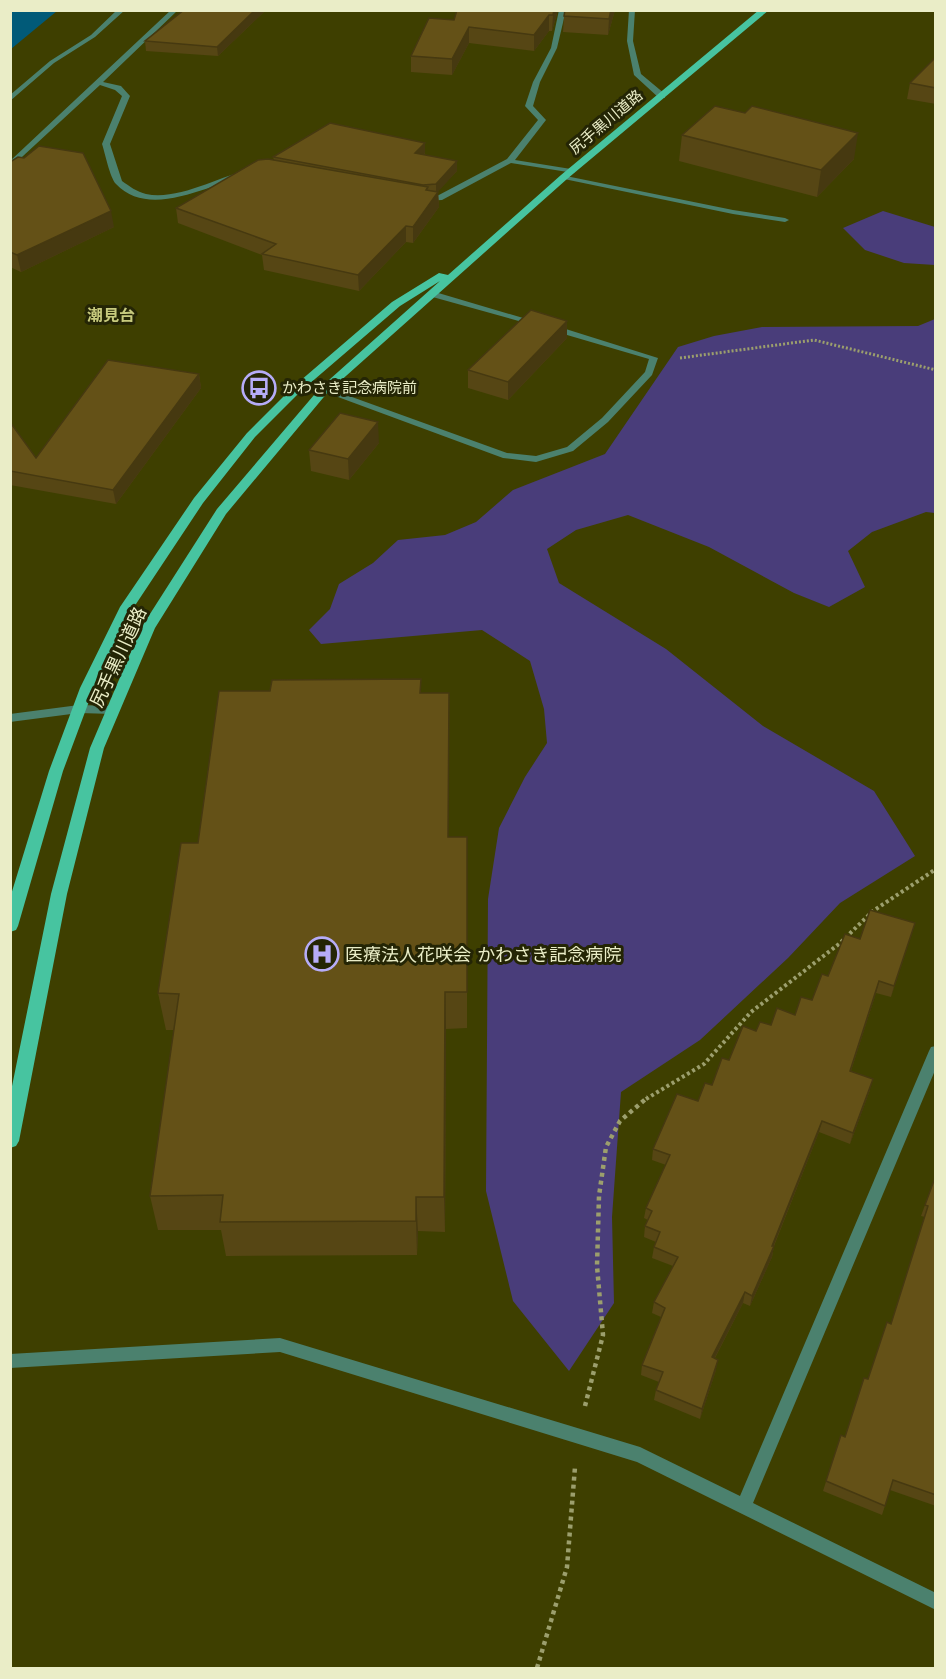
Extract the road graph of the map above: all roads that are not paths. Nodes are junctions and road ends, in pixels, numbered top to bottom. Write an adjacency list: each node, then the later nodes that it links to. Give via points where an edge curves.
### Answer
1 (122, 10): 8 (street)
2 (175, 10): 6 (street)
3 (563, 10): 9 (street, via 555,47 532,90 529,106 542,120)
4 (632, 10): 7 (street, via 630,41 638,75)
5 (765, 10): 7 (main road, 尻手黒川道路)
6 (100, 82): 10 (street); 11 (street, via 118,88 126,96 106,144 118,182 131,190 143,196 181,195 233,174)
7 (662, 96): 12 (main road, 尻手黒川道路)
8 (10, 99)
9 (510, 161): 12 (street); 13 (street, via 439,198)
10 (10, 166)
11 (260, 170)
12 (568, 174): 14 (street); 15 (main road, 尻手黒川道路)
13 (411, 197)
14 (785, 220)
15 (469, 260): 16 (main road, 尻手黒川道路); 18 (main road, 尻手黒川道路, via 396,304 297,389 251,435 198,501 127,607)
16 (432, 294): 17 (main road, 尻手黒川道路); 17 (street, via 654,358 649,373 605,420 570,449 536,459 506,456)
17 (324, 390): 19 (main road, 尻手黒川道路, via 221,512 148,628)
18 (79, 709): 19 (street); 20 (street); 21 (main road, 尻手黒川道路, via 53,778)
19 (113, 710): 23 (main road, 尻手黒川道路, via 97,748 59,894)
20 (10, 718)
21 (10, 926)
22 (936, 1051): 25 (street)
23 (10, 1141)
24 (10, 1361): 25 (street, via 280,1345 640,1455)
25 (742, 1507): 26 (street)
26 (936, 1602)

